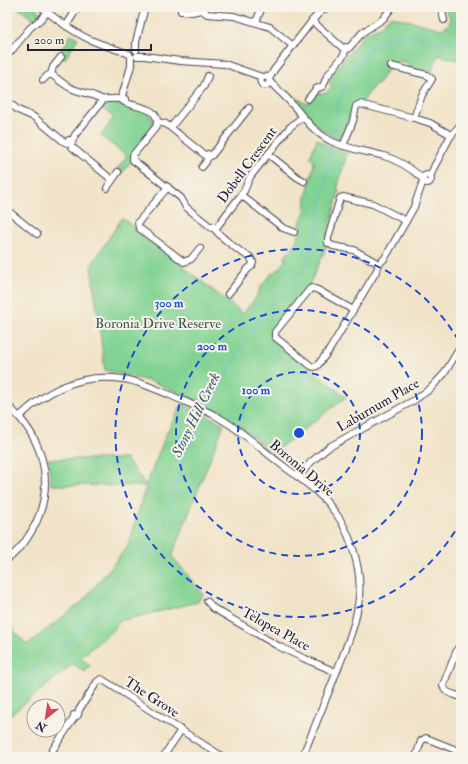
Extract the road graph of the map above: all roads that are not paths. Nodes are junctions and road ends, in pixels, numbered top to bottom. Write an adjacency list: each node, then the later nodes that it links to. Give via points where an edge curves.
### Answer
1 (41, 7): 9 (street)
2 (78, 7): 15 (street)
3 (145, 7): 18 (street)
4 (262, 7): 13 (street)
5 (328, 7): 10 (street)
6 (392, 7): 17 (street, via 383,19 363,32)
7 (443, 7): 12 (street)
8 (203, 8): 11 (street, via 192,12); 13 (street, via 206,14 234,16)
9 (48, 10): 15 (street); 19 (street)
10 (320, 10): 14 (street)
11 (182, 11)
12 (444, 20)
13 (256, 22): 16 (street, via 270,27)
14 (312, 22): 16 (street); 17 (street)
15 (66, 26): 18 (street, via 93,41)
16 (293, 45): 27 (street)
17 (346, 49): 29 (street, via 323,86 316,89)
18 (133, 54): 27 (street, via 225,64 246,70); 28 (street)
19 (7, 56)
20 (61, 57): 24 (street)
21 (404, 62): 23 (street)
22 (391, 66): 23 (street)
23 (402, 69): 34 (street, via 428,78 428,85)
24 (51, 74): 26 (street); 30 (street, via 73,89)
25 (208, 76): 37 (street, via 204,86)
26 (43, 80)
27 (266, 80): 33 (street)
28 (123, 99): 30 (street); 35 (street, via 151,112)
29 (308, 99)
30 (103, 100): 39 (street)
31 (7, 101): 39 (street)
32 (249, 108): 42 (street)
33 (302, 117): 40 (street, via 313,129); 41 (street, Dobell Crescent)
34 (416, 118): 38 (street, via 430,123); 40 (street, via 367,106 359,107)
35 (157, 122): 37 (street); 48 (street, via 138,150 135,159)
36 (461, 124): 38 (street)
37 (171, 127): 42 (street)
38 (450, 136): 45 (street)
39 (69, 142): 46 (street)
40 (342, 145): 45 (street, via 396,160)
41 (268, 154): 47 (street); 50 (street, Dobell Crescent, via 250,177)
42 (208, 155): 43 (street)
43 (202, 167)
44 (118, 172): 46 (street)
45 (426, 178): 52 (street)
46 (111, 179): 49 (street)
47 (304, 181)
48 (168, 187): 53 (street, via 186,207); 56 (street, via 143,218 141,226 184,262 191,259)
49 (107, 188)
50 (241, 195): 53 (street, Dobell Crescent); 54 (street, via 283,228)
51 (7, 210): 55 (street)
52 (405, 222): 57 (street); 57 (street, via 373,204 340,198 330,234 331,242 354,250)
53 (214, 227): 58 (street, via 251,263)
54 (294, 232)
55 (37, 234)
56 (200, 248)
57 (378, 264): 59 (street)
58 (228, 294)
59 (353, 311): 59 (street, via 313,290 306,294 274,334 308,363 315,365 330,349)
60 (461, 346): 63 (street, Laburnum Place, via 444,374 430,389 413,402 329,447)
61 (7, 405): 62 (street)
62 (20, 416): 63 (street, Boronia Drive, via 62,386 87,379 103,378 139,382 216,416); 64 (street, via 35,437 40,450 45,478 44,494 35,526 26,541)
63 (298, 477): 68 (street, Boronia Drive, via 334,511 350,541 358,570 358,612)
64 (7, 560)
65 (207, 601): 68 (street, Telopea Place, via 213,608 278,646)
66 (461, 645): 67 (street)
67 (459, 650): 69 (street, via 446,688)
68 (336, 672): 75 (street, Boronia Drive)
69 (461, 697)
70 (181, 730): 71 (street, The Grove, via 101,679 75,713); 73 (street); 74 (street, The Grove)
71 (52, 751)
72 (461, 752): 76 (street, via 434,742 425,742 419,748)
73 (164, 757)
74 (223, 757)
75 (302, 757)
76 (416, 757)

